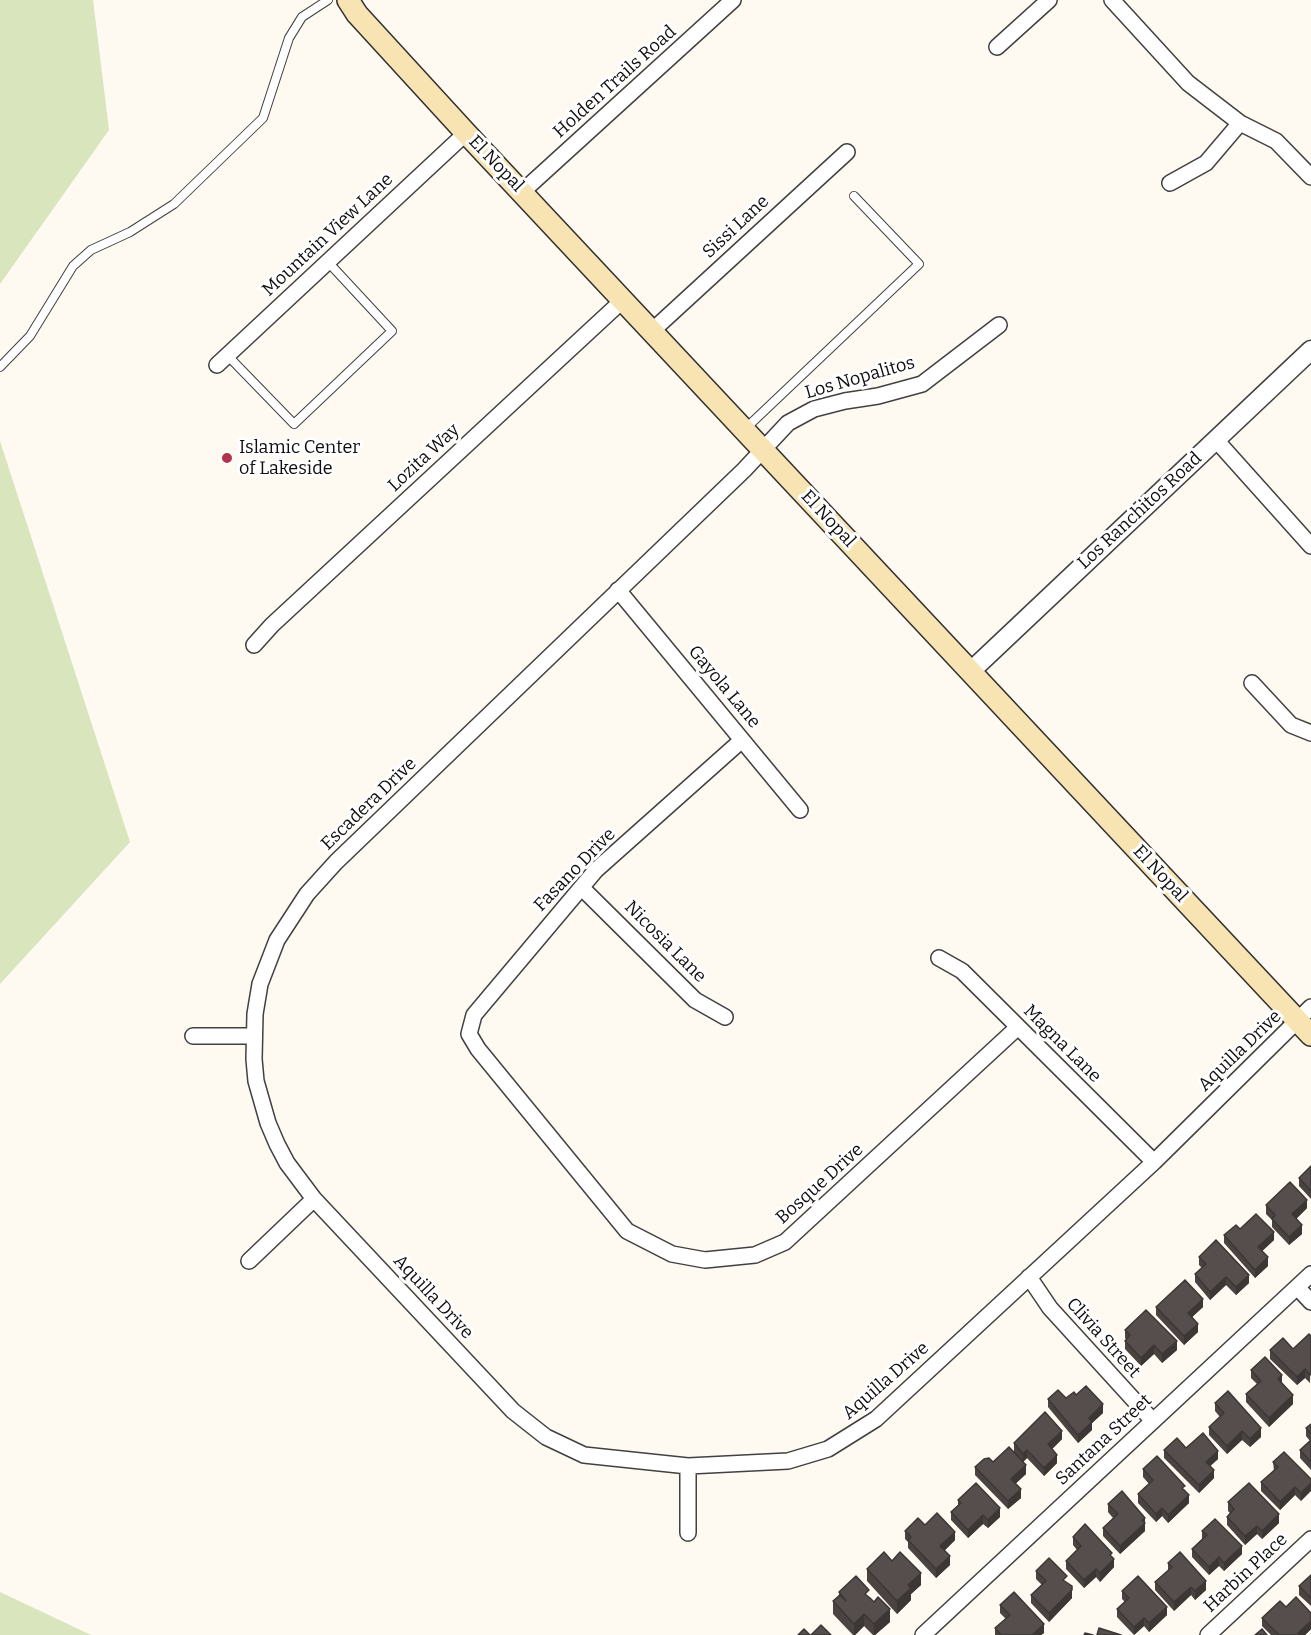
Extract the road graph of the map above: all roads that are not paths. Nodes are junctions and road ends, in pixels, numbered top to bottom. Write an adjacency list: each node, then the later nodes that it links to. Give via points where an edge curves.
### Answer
1 (328, 0): 20 (lane, via 302,17 289,38 263,118 174,204 130,232 91,250 73,266 30,336)
2 (348, 0): 8 (main road, El Nopal)
3 (734, 0): 12 (street, Holden Trails Road)
4 (1049, 0): 6 (street)
5 (1112, 0): 7 (street, via 1188,83)
6 (998, 47)
7 (1240, 123): 10 (street, via 1276,141); 11 (street, via 1206,164)
8 (466, 133): 12 (main road, El Nopal); 14 (street, Mountain View Lane)
9 (847, 152): 17 (street, Sissi Lane)
10 (1311, 177)
11 (1170, 183)
12 (522, 192): 15 (main road, El Nopal)
13 (854, 196): 21 (lane, via 919,264)
14 (328, 262): 19 (street, Mountain View Lane); 19 (lane, via 392,331 294,424)
15 (623, 300): 17 (main road, El Nopal); 26 (street, Lozita Way)
16 (999, 325): 23 (street, Los Nopalitos, via 922,384 814,409 788,423)
17 (652, 331): 21 (main road, El Nopal)
18 (1311, 350): 22 (street, Los Ranchitos Road)
19 (223, 361)
20 (0, 367)
21 (744, 430): 23 (main road, El Nopal)
22 (1216, 440): 24 (street); 27 (street, Los Ranchitos Road)
23 (762, 448): 25 (street, Escadera Drive, via 744,470); 27 (main road, El Nopal)
24 (1311, 546)
25 (618, 590): 30 (street, Gayola Lane); 39 (street, Escadera Drive, via 307,894 285,925 267,962)
26 (254, 645)
27 (970, 672): 36 (main road, El Nopal)
28 (1252, 683): 29 (street, via 1291,725)
29 (1311, 733)
30 (742, 740): 31 (street, Gayola Lane); 32 (street, Fasano Drive, via 597,870)
31 (800, 810)
32 (582, 888): 34 (street, Fasano Drive); 35 (street, Nicosia Lane, via 695,1000)
33 (939, 958): 37 (street, Magna Lane, via 962,971)
34 (474, 1015): 37 (street, Bosque Drive, via 470,1034 478,1049 627,1231 672,1254 705,1260 755,1255 785,1242)
35 (725, 1017)
36 (1307, 1021): 40 (street, Aquilla Drive)
37 (1018, 1027): 40 (street, Magna Lane)
38 (193, 1036): 39 (street)
39 (253, 1036): 41 (street, Escadera Drive, via 256,1081 268,1124 287,1163)
40 (1154, 1162): 44 (street, Aquilla Drive)
41 (314, 1198): 42 (street); 48 (street, Aquilla Drive, via 534,1429 584,1455)
42 (249, 1261)
43 (1311, 1274): 45 (street, Santana Street)
44 (1029, 1277): 47 (street, Clivia Street, via 1050,1308); 48 (street, Aquilla Drive, via 876,1419 846,1440 788,1461)
45 (1297, 1287): 46 (street); 47 (street, Santana Street)
46 (1311, 1302)
47 (1153, 1421): 51 (street, Santana Street)
48 (687, 1466): 49 (street)
49 (688, 1533)
50 (1311, 1539): 52 (street, Harbin Place)
51 (923, 1635)
52 (1208, 1635)

